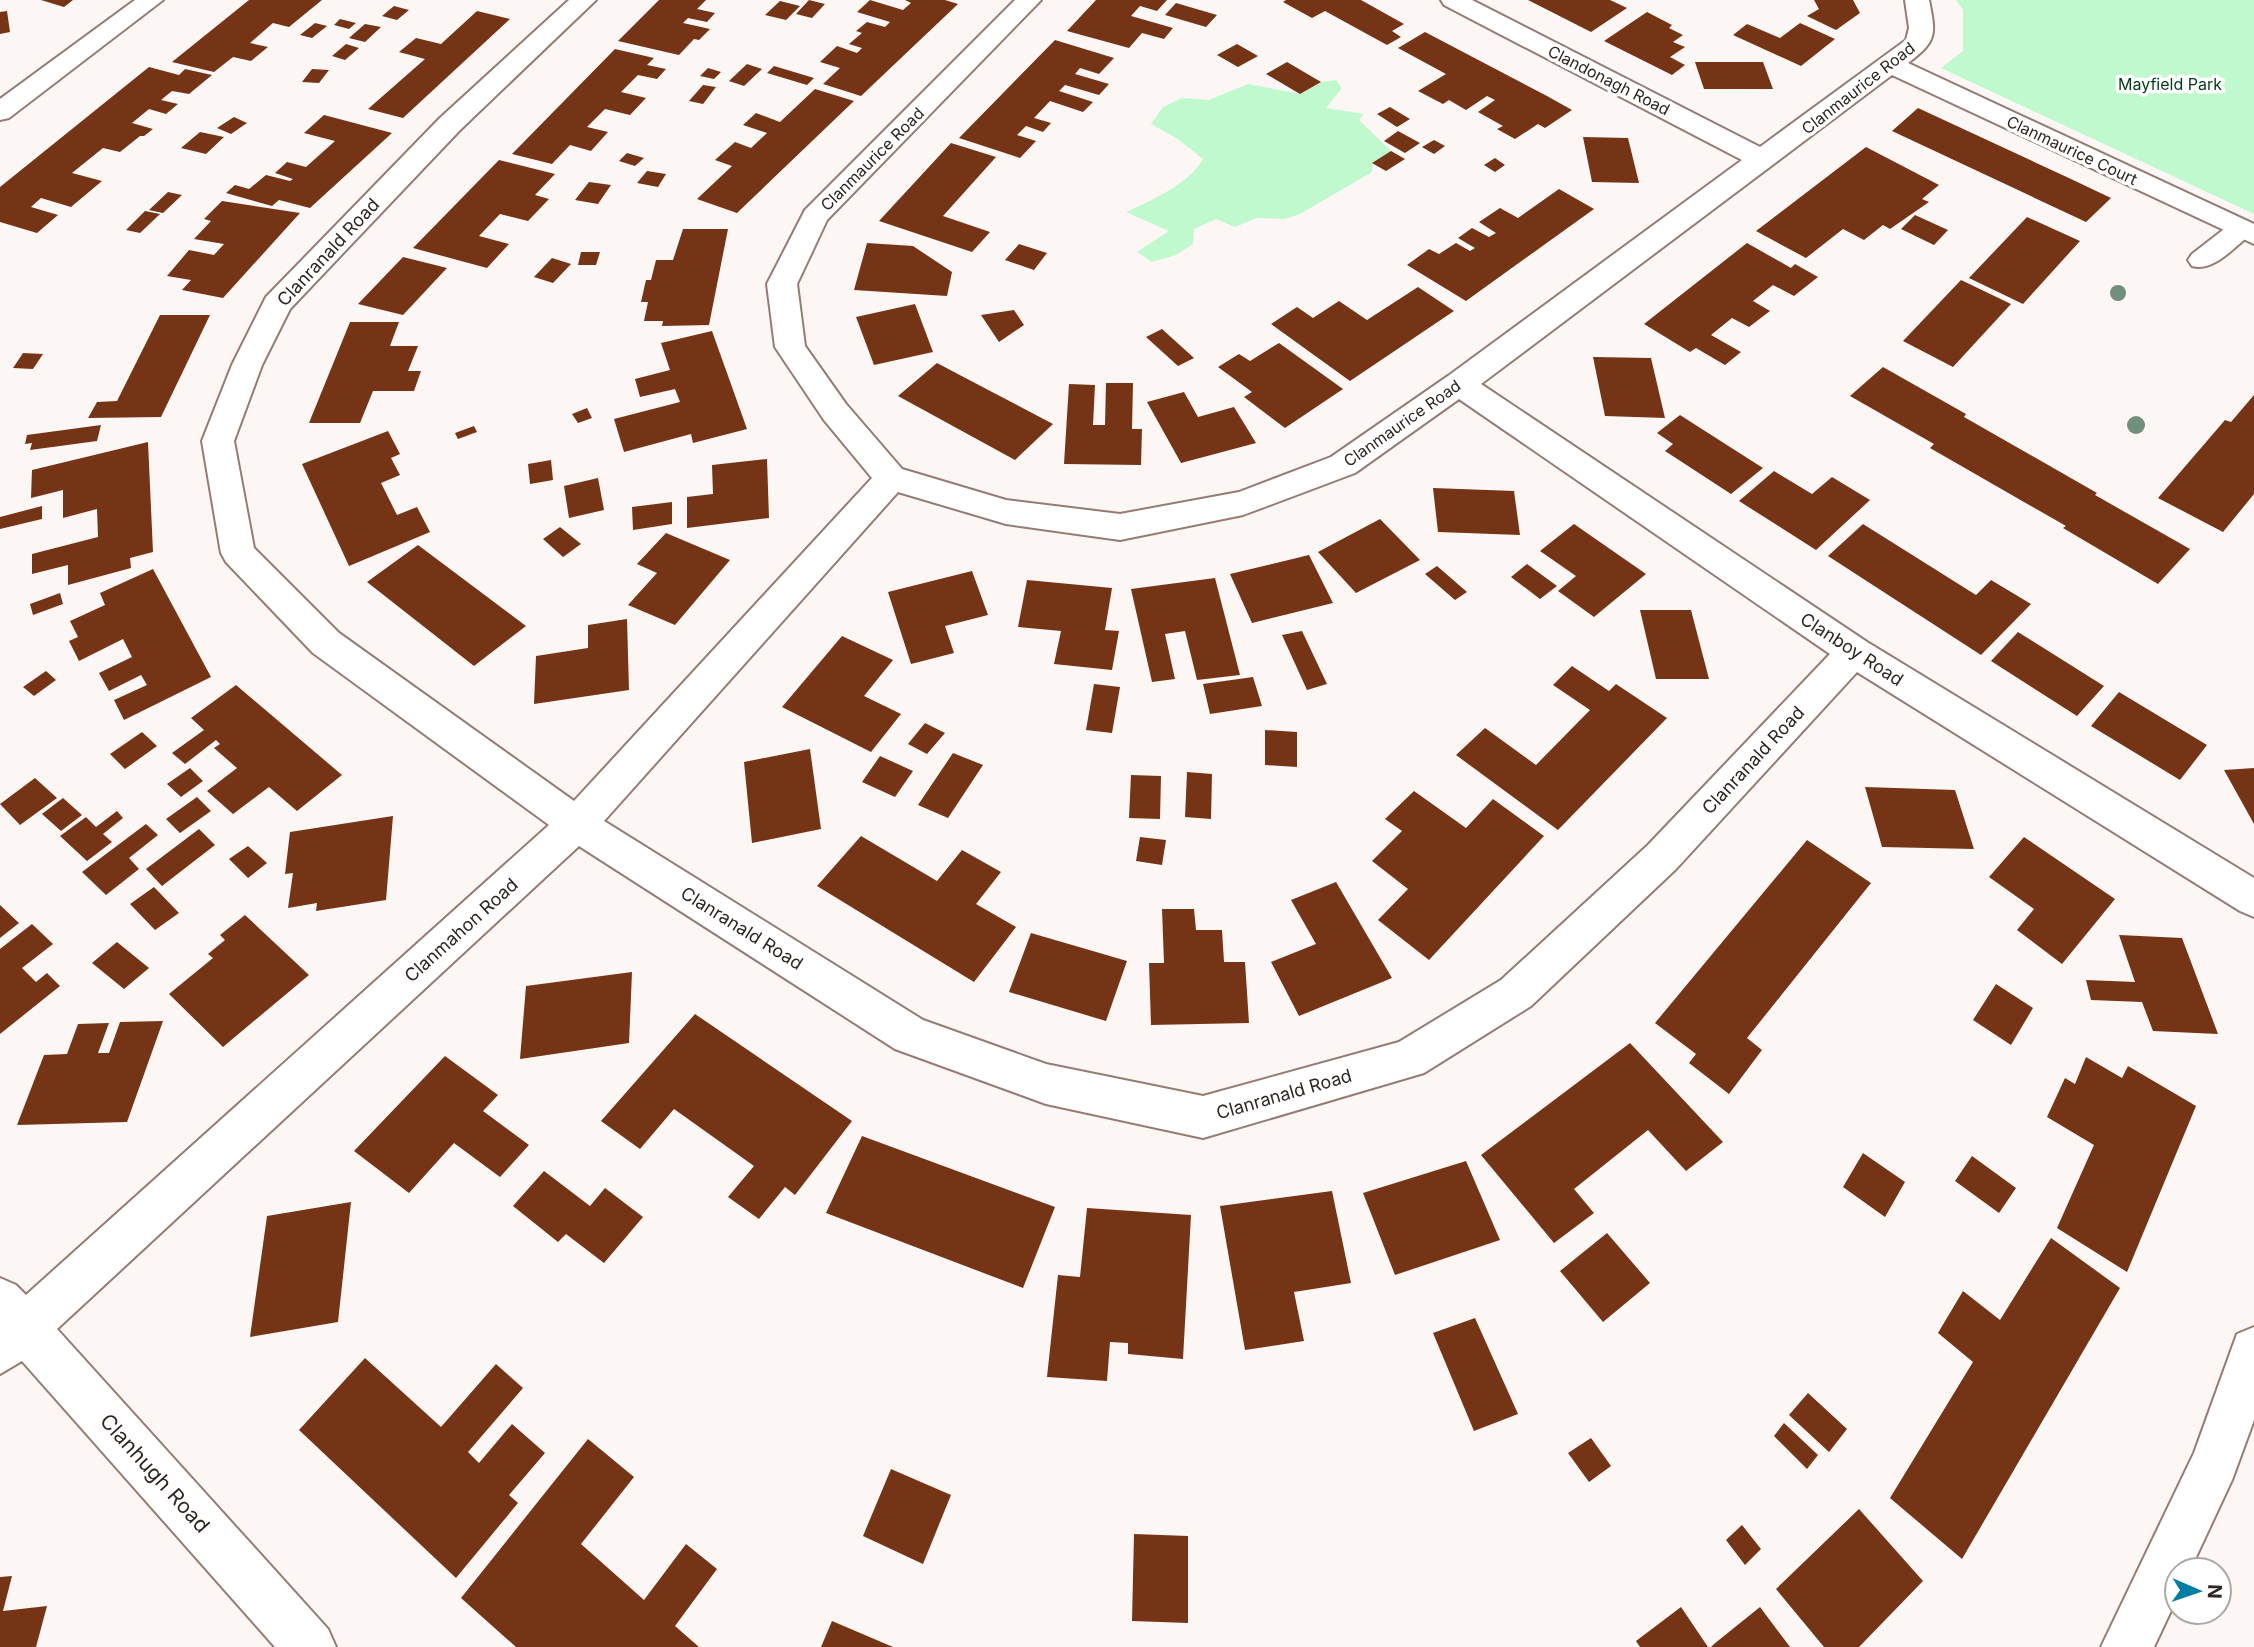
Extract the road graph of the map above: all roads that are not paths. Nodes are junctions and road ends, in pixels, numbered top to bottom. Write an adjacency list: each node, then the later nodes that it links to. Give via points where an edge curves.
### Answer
1 (151, 0): 7 (street)
2 (584, 0): 14 (street, Clanranald Road, via 450,124 277,304 218,441 239,553 326,642)
3 (1029, 0): 12 (street, Clanmaurice Road, via 815,216 782,284 790,346 835,412)
4 (1453, 0): 8 (street, Clandonagh Road)
5 (1917, 0): 6 (street, Clanmaurice Road, via 1922,28 1918,43)
6 (1891, 65): 8 (street, Clanmaurice Road); 9 (street, Clanmaurice Court)
7 (0, 111)
8 (1764, 160): 11 (street, Clanmaurice Road)
9 (2247, 232): 10 (lane)
10 (2201, 260)
11 (1459, 384): 12 (street, Clanmaurice Road, via 1343,466 1243,503 1120,527 1006,512); 13 (street, Clanboy Road)
12 (891, 478): 14 (street, Clanmahon Road)
13 (1854, 652): 14 (street, Clanranald Road, via 1662,857 1516,993 1409,1059 1203,1117 1046,1084 910,1035); 15 (street, Clanboy Road)
14 (577, 824): 16 (street, Clanmahon Road)
15 (2254, 899)
16 (9, 1326): 18 (street, Clanhugh Road)
17 (2254, 1350): 19 (street, via 2215,1462)
18 (310, 1647)
19 (2127, 1647)

